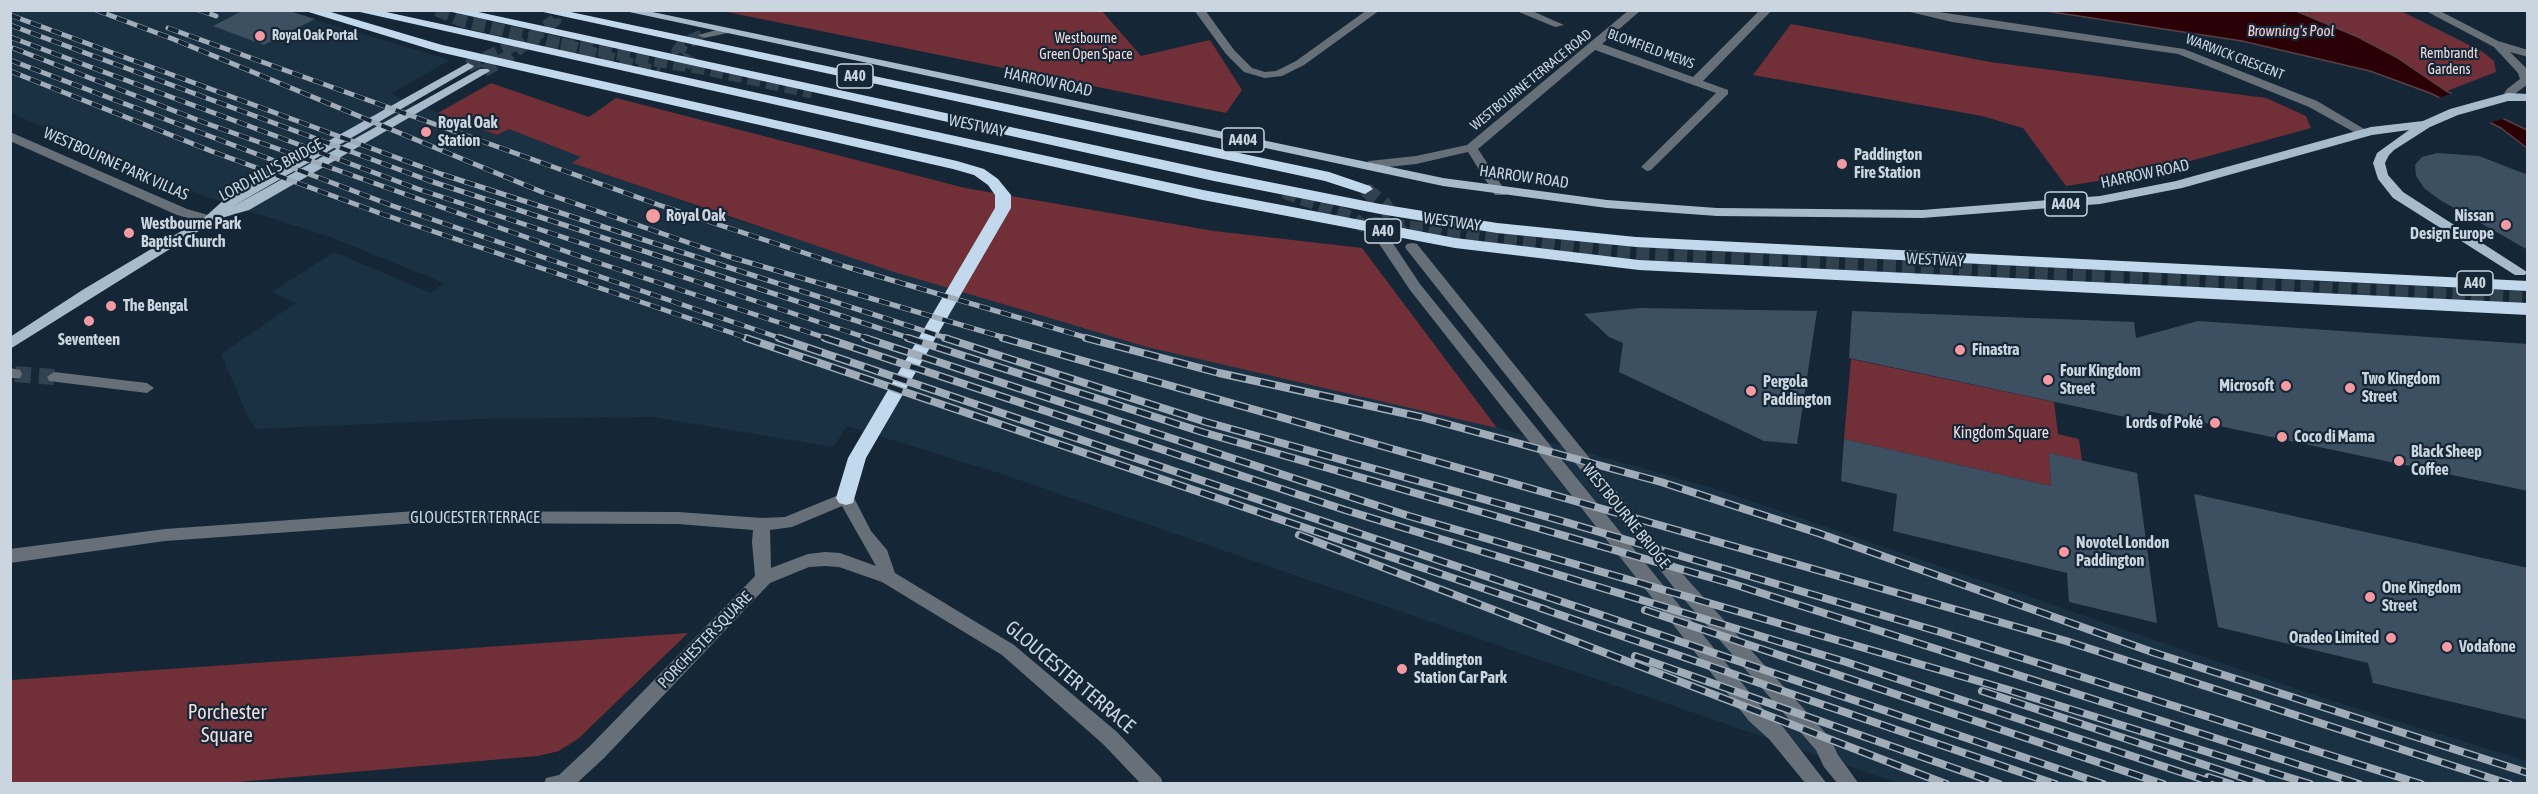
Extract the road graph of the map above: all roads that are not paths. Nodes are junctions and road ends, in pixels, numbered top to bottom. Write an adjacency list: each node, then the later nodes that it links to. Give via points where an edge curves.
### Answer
1 (308, 10): 41 (highway, via 439,48 957,165 979,172 993,182 1003,195 1003,208 857,459)
2 (357, 10): 37 (highway, WESTWAY / A40, via 1192,193 1455,243 1639,265)
3 (448, 10): 36 (highway, WESTWAY / A40, via 1191,171 1497,228 1647,242)
4 (540, 10): 30 (highway, A40, via 1329,177)
5 (625, 10): 14 (main road, HARROW ROAD / A404)
6 (1199, 10): 7 (street, via 1230,52 1248,70 1258,74 1278,74 1300,63)
7 (1375, 10)
8 (1519, 10): 13 (street)
9 (1636, 10): 17 (street, WESTBOURNE TERRACE ROAD)
10 (1767, 10): 21 (street, BLOMFIELD MEWS)
11 (1907, 10): 25 (street, WARWICK CRESCENT, via 2180,51 2313,104)
12 (2429, 10): 16 (street)
13 (1559, 26)
14 (724, 32): 15 (street); 28 (main road, HARROW ROAD / A404)
15 (704, 35)
16 (2494, 43): 18 (street); 22 (street, via 2519,66 2526,80)
17 (1596, 46): 21 (street, BLOMFIELD MEWS); 27 (street, WESTBOURNE TERRACE ROAD)
18 (2528, 54)
19 (468, 66): 32 (main road, LORD HILL'S BRIDGE, via 231,201)
20 (484, 71): 32 (main road, LORD HILL'S BRIDGE, via 244,207)
21 (1695, 81): 29 (street, BLOMFIELD MEWS, via 1724,92)
22 (2508, 97): 23 (main road, HARROW ROAD / A404); 24 (main road, HARROW ROAD / A404)
23 (2528, 98)
24 (2426, 124): 25 (main road, HARROW ROAD / A404); 35 (main road, HARROW ROAD / A404, via 2383,153 2380,168 2388,185 2410,204)
25 (2365, 133): 31 (main road, HARROW ROAD / A404, via 2178,185 2100,200 2010,209 1850,215 1717,212)
26 (10, 136): 32 (street, WESTBOURNE PARK VILLAS, via 182,212)
27 (1471, 148): 28 (street, WESTBOURNE TERRACE ROAD); 31 (street, WESTBOURNE TERRACE ROAD)
28 (1369, 165): 31 (main road, HARROW ROAD / A404)
29 (1647, 167)
30 (1365, 189)
31 (1500, 192)
32 (210, 220): 38 (main road, via 89,292)
33 (1385, 242): 49 (street, WESTBOURNE BRIDGE, via 1415,287 1756,715)
34 (1412, 247): 46 (street, WESTBOURNE BRIDGE, via 1681,584 1823,744)
35 (2520, 272)
36 (2528, 286)
37 (2528, 309)
38 (10, 345)
39 (54, 377): 40 (street)
40 (147, 388)
41 (846, 498): 42 (street, GLOUCESTER TERRACE, via 786,523); 44 (street, via 865,535 881,555)
42 (762, 524): 43 (street, GLOUCESTER TERRACE, via 678,518 416,517 165,535); 45 (street, PORCHESTER SQUARE)
43 (10, 556)
44 (888, 577): 45 (street, GLOUCESTER TERRACE, via 840,560 825,559 808,561); 48 (street, GLOUCESTER TERRACE, via 1008,650 1110,738)
45 (764, 578): 47 (street, PORCHESTER SQUARE, via 597,752)
46 (1848, 781)
47 (560, 783)
48 (1154, 783)
49 (1818, 783)

